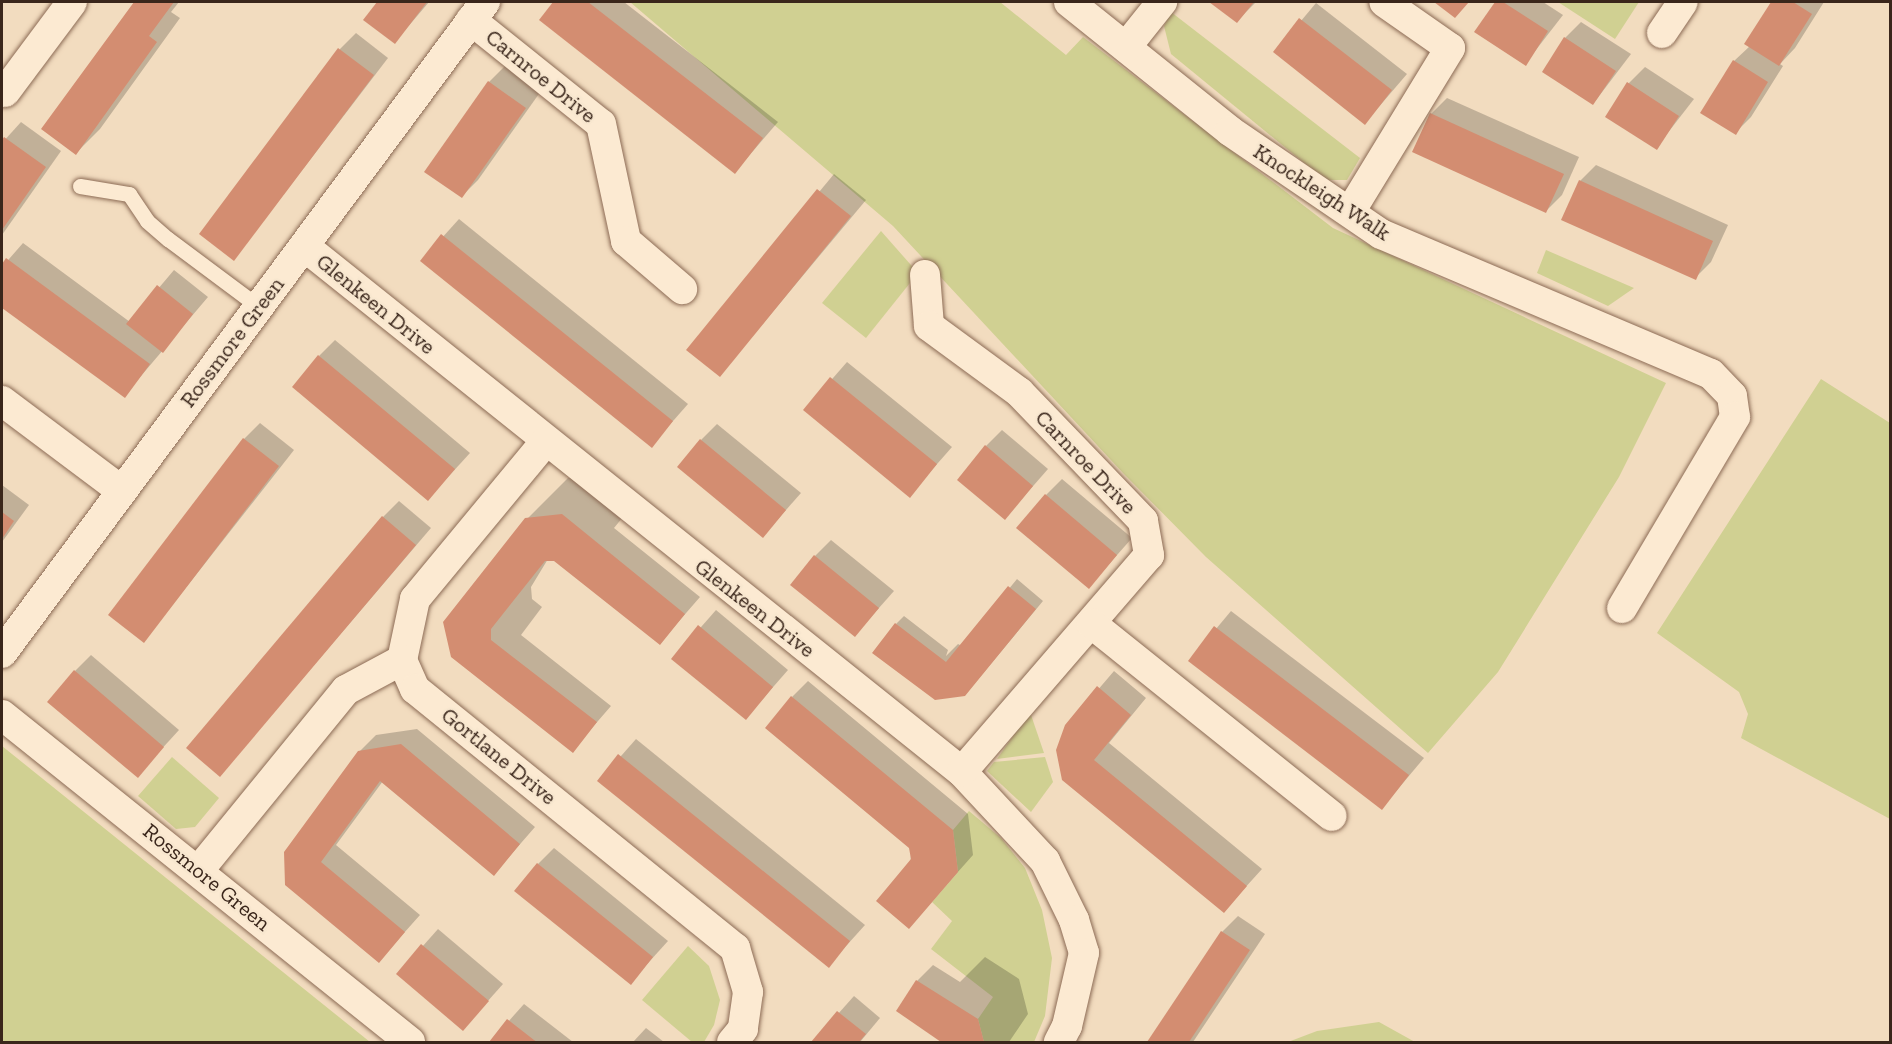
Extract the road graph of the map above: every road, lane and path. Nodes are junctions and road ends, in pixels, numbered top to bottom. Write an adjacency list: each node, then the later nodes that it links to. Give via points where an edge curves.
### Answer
1 (72, 2): 9 (street)
2 (1069, 2): 8 (street, Knockleigh Walk)
3 (1162, 2): 8 (street)
4 (1384, 2): 11 (street, via 1450,48)
5 (1683, 2): 7 (street)
6 (478, 11): 12 (street, Rossmore Green); 14 (street, Carnroe Drive, via 601,124 626,241)
7 (1662, 33)
8 (1126, 47): 11 (street, Knockleigh Walk, via 1230,130)
9 (5, 92)
10 (80, 186): 15 (lane, via 129,194 147,221)
11 (1350, 212): 19 (street, Knockleigh Walk, via 1382,234 1711,374 1732,396 1735,417)
12 (304, 246): 15 (street, Rossmore Green); 17 (street, Glenkeen Drive)
13 (925, 275): 20 (street, Carnroe Drive, via 929,326 1018,392 1143,522 1149,555)
14 (682, 289)
15 (258, 306): 18 (street, Rossmore Green)
16 (2, 401): 18 (street)
17 (545, 442): 22 (street, via 415,599); 24 (street, Glenkeen Drive)
18 (122, 491): 21 (street, Rossmore Green)
19 (1622, 608)
20 (1092, 624): 24 (street, Carnroe Drive); 25 (street)
21 (2, 653)
22 (402, 660): 26 (street, via 346,690); 28 (street, Gortlane Drive, via 415,689 735,948 748,992 743,1029)
23 (2, 715): 26 (street, Rossmore Green)
24 (962, 772): 29 (street, Glenkeen Drive, via 1045,861 1074,920 1084,953 1067,1026)
25 (1332, 816)
26 (199, 870): 27 (street, Rossmore Green)
27 (410, 1042)
28 (732, 1042)
29 (1059, 1042)

